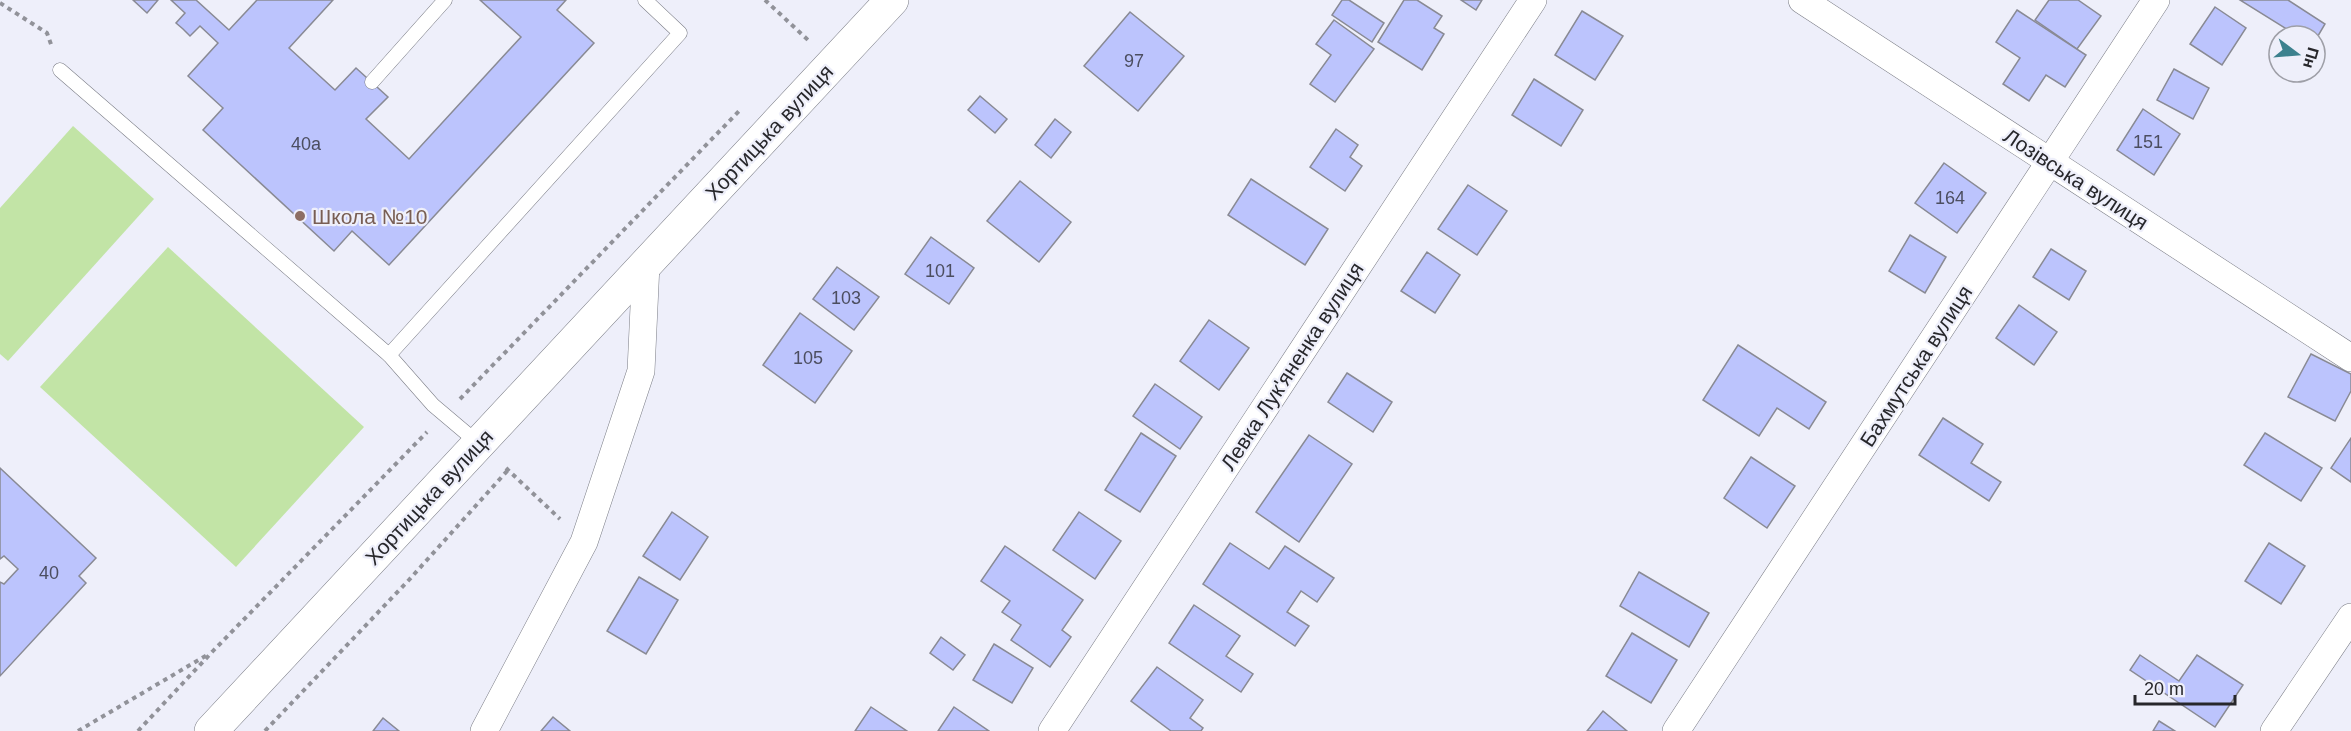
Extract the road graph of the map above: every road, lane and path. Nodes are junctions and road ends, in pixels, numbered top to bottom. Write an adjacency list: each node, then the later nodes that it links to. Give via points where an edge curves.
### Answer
1 (444, 0): 13 (lane)
2 (645, 0): 17 (lane, via 680,33)
3 (765, 0): 10 (path)
4 (892, 0): 16 (street, Хортицька вулиця)
5 (1533, 0): 29 (street, Левка Лук'яненка вулиця)
6 (1802, 0): 15 (street, Лозівська вулиця)
7 (2156, 0): 15 (street, Бахмутська вулиця)
8 (0, 3): 12 (path, via 47,33)
9 (815, 32): 10 (path)
10 (808, 40): 11 (path)
11 (800, 48)
12 (60, 70): 17 (lane)
13 (372, 82)
14 (742, 108): 19 (path)
15 (2050, 162): 18 (street, Лозівська вулиця); 30 (street, Бахмутська вулиця)
16 (646, 264): 20 (street, Хортицька вулиця); 21 (street, via 641,371)
17 (389, 356): 19 (lane)
18 (2351, 358)
19 (445, 414): 20 (lane); 23 (path)
20 (478, 443): 26 (street, Хортицька вулиця)
21 (584, 542): 27 (path, via 508,470); 28 (street)
22 (2351, 616): 31 (street)
23 (213, 651): 24 (path); 25 (path)
24 (78, 731)
25 (138, 731)
26 (211, 731)
27 (265, 731)
28 (484, 731)
29 (1052, 731)
30 (1676, 731)
31 (2274, 731)

